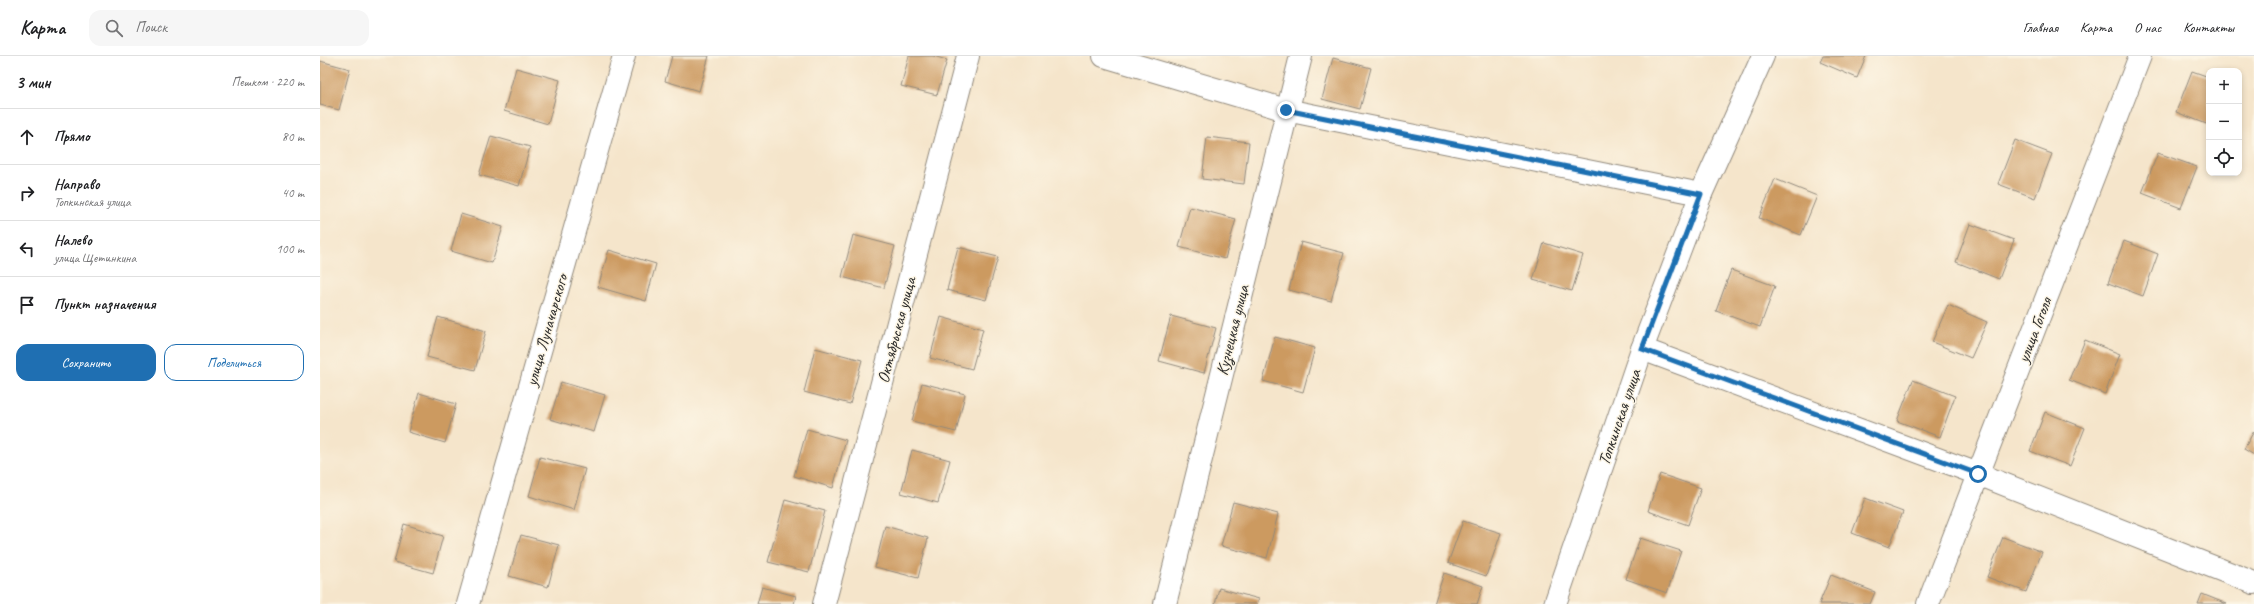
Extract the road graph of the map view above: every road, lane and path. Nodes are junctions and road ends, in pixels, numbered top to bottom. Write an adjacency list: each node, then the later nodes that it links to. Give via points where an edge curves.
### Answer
1 (624, 56): 12 (street, улица Луначарского)
2 (968, 56): 13 (street, Октябрьская улица)
3 (1104, 56): 7 (street)
4 (1301, 56): 7 (street, Кузнецкая улица)
5 (1763, 56): 8 (street, Топкинская улица)
6 (2140, 56): 10 (street, улица Гоголя)
7 (1286, 110): 8 (street); 14 (street, Кузнецкая улица)
8 (1701, 194): 9 (street, Топкинская улица)
9 (1642, 349): 10 (street); 15 (street, Топкинская улица)
10 (1978, 474): 11 (street); 16 (street, улица Гоголя)
11 (2254, 583)
12 (468, 604)
13 (824, 604)
14 (1165, 604)
15 (1556, 604)
16 (1928, 604)

